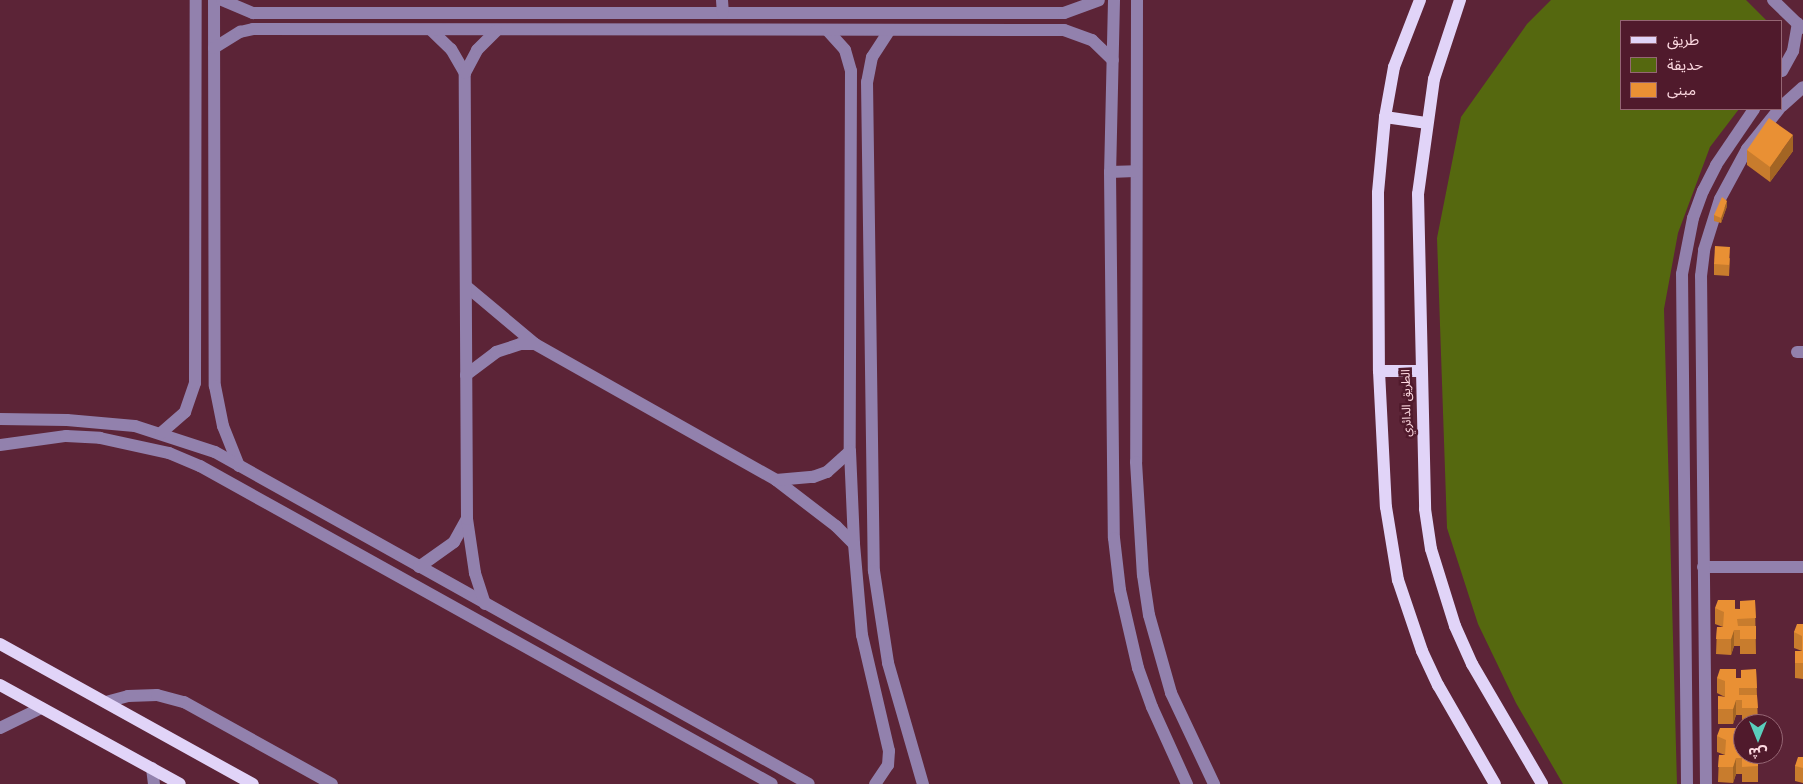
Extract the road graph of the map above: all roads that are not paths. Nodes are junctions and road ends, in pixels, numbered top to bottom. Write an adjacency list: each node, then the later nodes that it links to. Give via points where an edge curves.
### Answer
1 (196, 0): 32 (street)
2 (214, 0): 20 (street)
3 (222, 0): 12 (street, via 253,13)
4 (1099, 0): 13 (street, via 1064,13)
5 (1114, 0): 22 (street)
6 (1137, 0): 34 (street)
7 (1420, 0): 30 (main road, الطريق الدائري, via 1394,67)
8 (1460, 0): 31 (main road, الطريق الدائري, via 1434,79)
9 (1773, 0): 14 (street)
10 (597, 6): 11 (street); 12 (street)
11 (723, 6): 13 (street)
12 (424, 12): 15 (street)
13 (787, 13): 17 (street)
14 (1800, 26): 21 (street)
15 (427, 30): 16 (street); 20 (street, via 253,29 240,32); 25 (street, via 451,49)
16 (496, 31): 17 (street); 25 (street, via 477,50)
17 (788, 31): 18 (street)
18 (828, 31): 19 (street); 46 (street, via 845,50 851,71)
19 (889, 31): 22 (street, via 1064,30 1092,40); 70 (street, via 872,57 867,82 874,571 888,663)
20 (214, 48): 33 (street)
21 (1793, 51): 23 (street); 24 (street)
22 (1113, 60): 35 (street)
23 (1803, 60)
24 (1783, 69)
25 (465, 73): 38 (street)
26 (1803, 87): 27 (street)
27 (1783, 106)
28 (1753, 110): 75 (street, via 1716,165 1703,191 1693,218 1682,274)
29 (1779, 110): 52 (street, via 1752,141 1732,175 1717,208 1704,250 1701,276)
30 (1385, 117): 31 (main road); 40 (main road, الطريق الدائري, via 1378,193)
31 (1426, 123): 41 (main road, الطريق الدائري, via 1417,230)
32 (196, 166): 33 (street); 36 (street)
33 (214, 166): 37 (street)
34 (1135, 171): 35 (street); 72 (street, via 1136,462 1143,576 1151,623 1171,693)
35 (1110, 172): 71 (street, via 1111,454 1114,538 1120,590 1131,640 1152,707)
36 (196, 220): 37 (street); 44 (street, via 196,383 184,412)
37 (214, 220): 47 (street, via 215,386 223,426)
38 (466, 286): 39 (street); 42 (street)
39 (535, 344): 42 (street, via 520,344 496,352); 48 (street)
40 (1379, 371): 41 (main road); 73 (main road, الطريق الدائري, via 1386,507 1398,580 1409,616 1438,685)
41 (1420, 371): 74 (main road, الطريق الدائري, via 1424,509 1441,588 1472,664)
42 (466, 375): 49 (street)
43 (0, 419): 44 (street, via 104,422)
44 (161, 432): 47 (street, via 215,452)
45 (0, 445): 61 (street, via 66,436 100,438 169,453 200,466)
46 (850, 452): 48 (street, via 827,472 813,477); 50 (street)
47 (239, 466): 51 (street)
48 (776, 480): 50 (street, via 830,521)
49 (467, 519): 51 (street, via 454,542); 54 (street, via 475,573)
50 (854, 544): 69 (street, via 862,635 889,751 888,764)
51 (419, 567): 54 (street)
52 (1703, 567): 53 (street); 76 (street)
53 (1803, 567)
54 (485, 604): 59 (street)
55 (0, 644): 57 (main road)
56 (0, 685): 58 (main road)
57 (106, 702): 65 (main road); 66 (street, via 128,696 157,695 184,702)
58 (41, 708): 60 (street); 62 (main road)
59 (697, 722): 61 (street); 68 (street)
60 (0, 728)
61 (687, 738): 67 (street)
62 (152, 768): 63 (street); 64 (main road)
63 (154, 784)
64 (180, 784)
65 (253, 784)
66 (332, 784)
67 (772, 784)
68 (809, 784)
69 (875, 784)
70 (923, 784)
71 (1187, 784)
72 (1214, 784)
73 (1495, 784)
74 (1542, 784)
75 (1687, 784)
76 (1706, 784)

